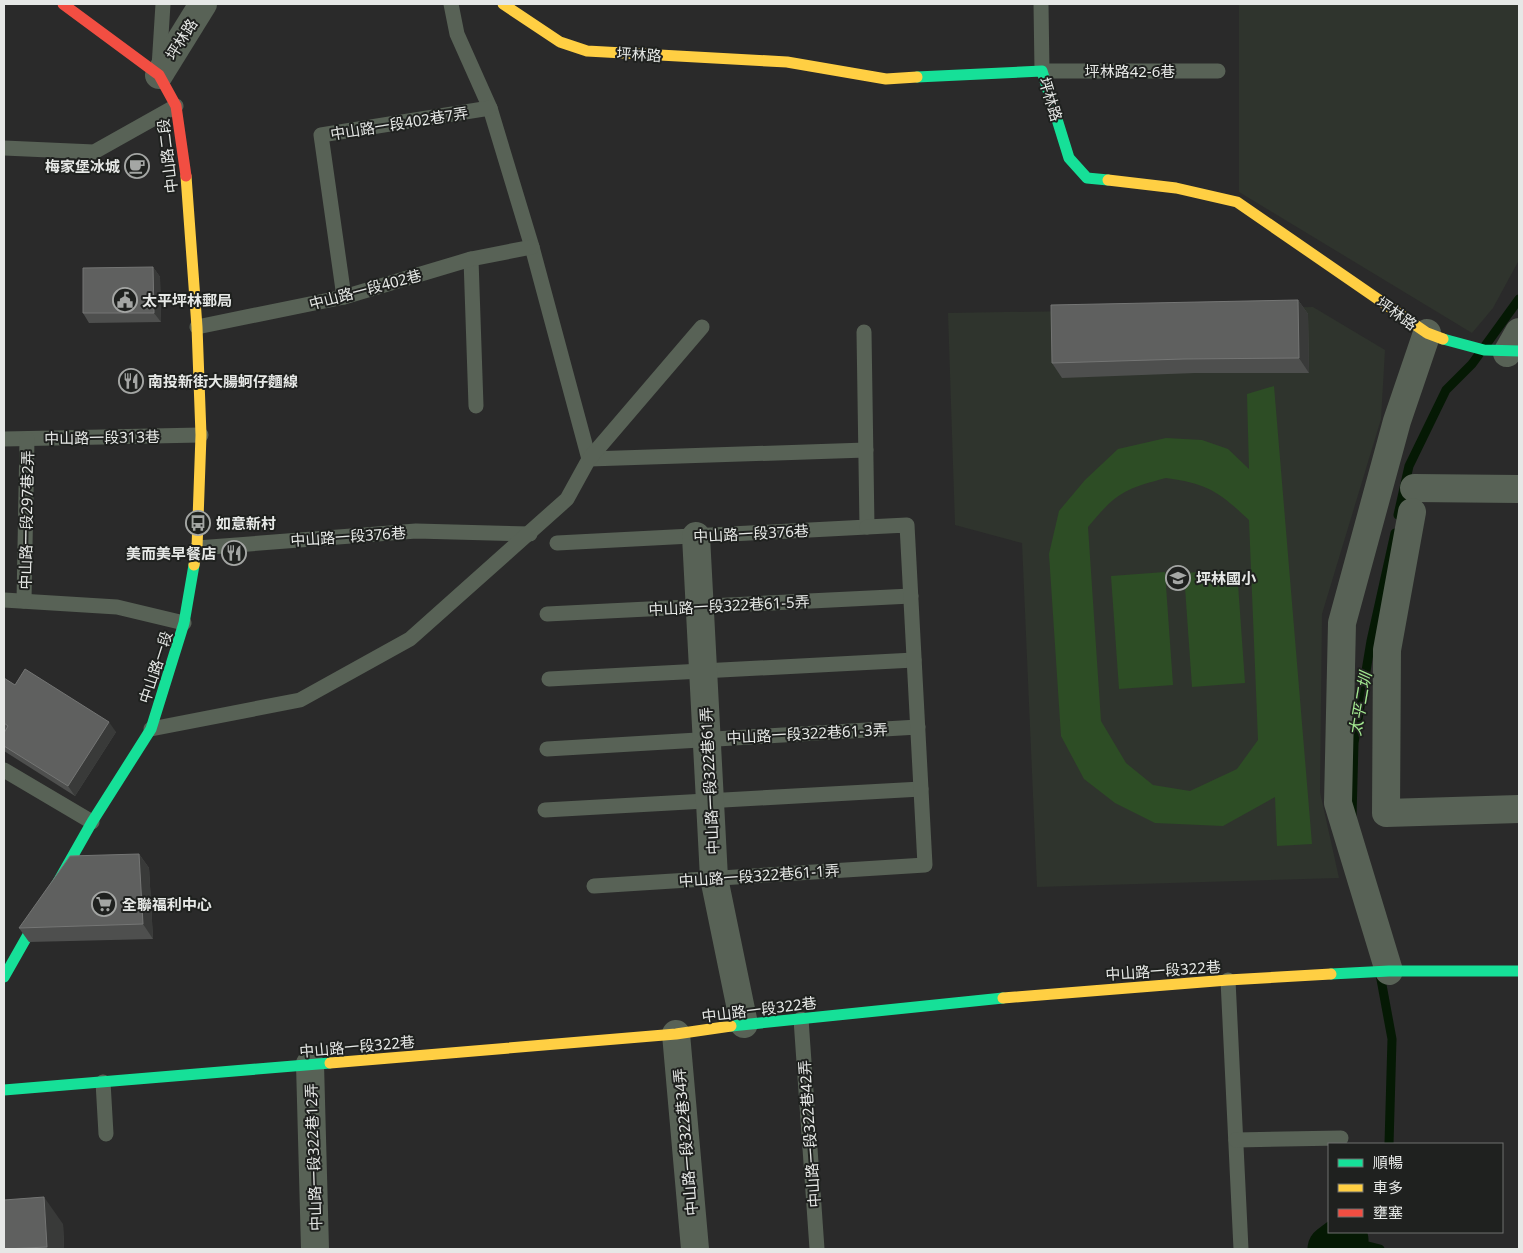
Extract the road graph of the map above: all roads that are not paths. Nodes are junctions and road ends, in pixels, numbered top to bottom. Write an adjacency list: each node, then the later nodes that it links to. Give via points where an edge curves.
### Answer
1 (62, 4): 9 (street, 中山路二段)
2 (163, 4): 9 (lane)
3 (203, 4): 9 (street, 坪林路)
4 (451, 4): 11 (lane, via 457,34)
5 (504, 4): 7 (street, 坪林路, via 560,42 587,51 787,62 886,79)
6 (1041, 4): 7 (lane)
7 (1042, 71): 8 (lane, 坪林路42-6巷); 19 (street, 坪林路, via 1069,158 1087,178 1176,188 1237,202)
8 (1218, 71)
9 (158, 75): 10 (street, 中山路二段)
10 (176, 106): 12 (lane, via 94,152); 16 (street, 中山路二段, via 184,150)
11 (490, 108): 13 (lane); 15 (lane, 中山路一段402巷7弄, via 321,136)
12 (4, 148)
13 (532, 247): 14 (lane, 中山路一段402巷); 26 (lane)
14 (471, 259): 15 (lane, 中山路一段402巷); 21 (lane)
15 (344, 297): 16 (lane, 中山路一段402巷)
16 (197, 326): 22 (street, 中山路一段)
17 (702, 326): 26 (lane)
18 (864, 332): 25 (lane)
19 (1426, 333): 20 (street, 坪林路, via 1453,343); 54 (street, via 1397,421 1342,623 1338,804)
20 (1515, 346)
21 (476, 406)
22 (201, 434): 24 (lane, 中山路一段313巷); 32 (street, 中山路一段)
23 (4, 438): 24 (lane, 中山路一段313巷)
24 (27, 439): 35 (lane, 中山路一段297巷2弄)
25 (866, 450): 26 (lane); 28 (lane)
26 (589, 459): 29 (lane, via 568,499)
27 (1519, 489): 49 (street, via 1413,500 1387,650 1386,812)
28 (867, 527): 30 (lane, 中山路一段376巷); 33 (lane, via 907,525)
29 (530, 534): 32 (lane, 中山路一段376巷, via 416,531); 43 (lane, via 410,639 300,700)
30 (696, 536): 31 (lane, 中山路一段376巷); 36 (street, 中山路一段322巷61弄)
31 (557, 542)
32 (197, 548): 38 (street, 中山路一段)
33 (911, 596): 36 (lane, 中山路一段322巷61-5弄); 39 (lane)
34 (4, 600): 35 (lane)
35 (24, 601): 38 (lane, via 117,607)
36 (699, 606): 37 (lane, 中山路一段322巷61-5弄); 40 (street, 中山路一段322巷61弄)
37 (548, 614)
38 (184, 623): 43 (street, 中山路一段)
39 (914, 660): 40 (lane); 42 (lane)
40 (703, 671): 41 (lane); 44 (street, 中山路一段322巷61弄)
41 (549, 679)
42 (918, 727): 44 (lane, 中山路一段322巷61-3弄); 47 (lane)
43 (151, 730): 51 (street, 中山路一段)
44 (706, 739): 45 (lane, 中山路一段322巷61-3弄); 48 (street, 中山路一段322巷61弄)
45 (548, 748)
46 (4, 770): 51 (lane)
47 (921, 789): 48 (lane); 52 (lane, 中山路一段322巷61-1弄, via 925,865)
48 (710, 802): 50 (lane); 52 (street, 中山路一段322巷61弄)
49 (1519, 809)
50 (545, 810)
51 (92, 822): 56 (street, 中山路一段)
52 (714, 878): 53 (lane, 中山路一段322巷61-1弄); 59 (street, 中山路一段322巷61弄)
53 (594, 886)
54 (1390, 971): 55 (street, 中山路一段322巷); 57 (street, 中山路一段322巷)
55 (1519, 971)
56 (4, 977)
57 (1228, 980): 58 (street, 中山路一段322巷, via 978,1000); 66 (lane)
58 (801, 1019): 59 (street, 中山路一段322巷); 69 (lane, 中山路一段322巷42弄)
59 (744, 1024): 60 (street, 中山路一段322巷)
60 (676, 1034): 61 (street, 中山路一段322巷); 68 (street, 中山路一段322巷34弄)
61 (310, 1064): 62 (street, 中山路一段322巷); 67 (street, 中山路一段322巷12弄)
62 (103, 1082): 63 (street, 中山路一段322巷); 64 (lane)
63 (4, 1090)
64 (106, 1134)
65 (1341, 1138): 66 (lane)
66 (1236, 1140): 70 (lane)
67 (316, 1249)
68 (695, 1249)
69 (817, 1249)
70 (1241, 1249)

